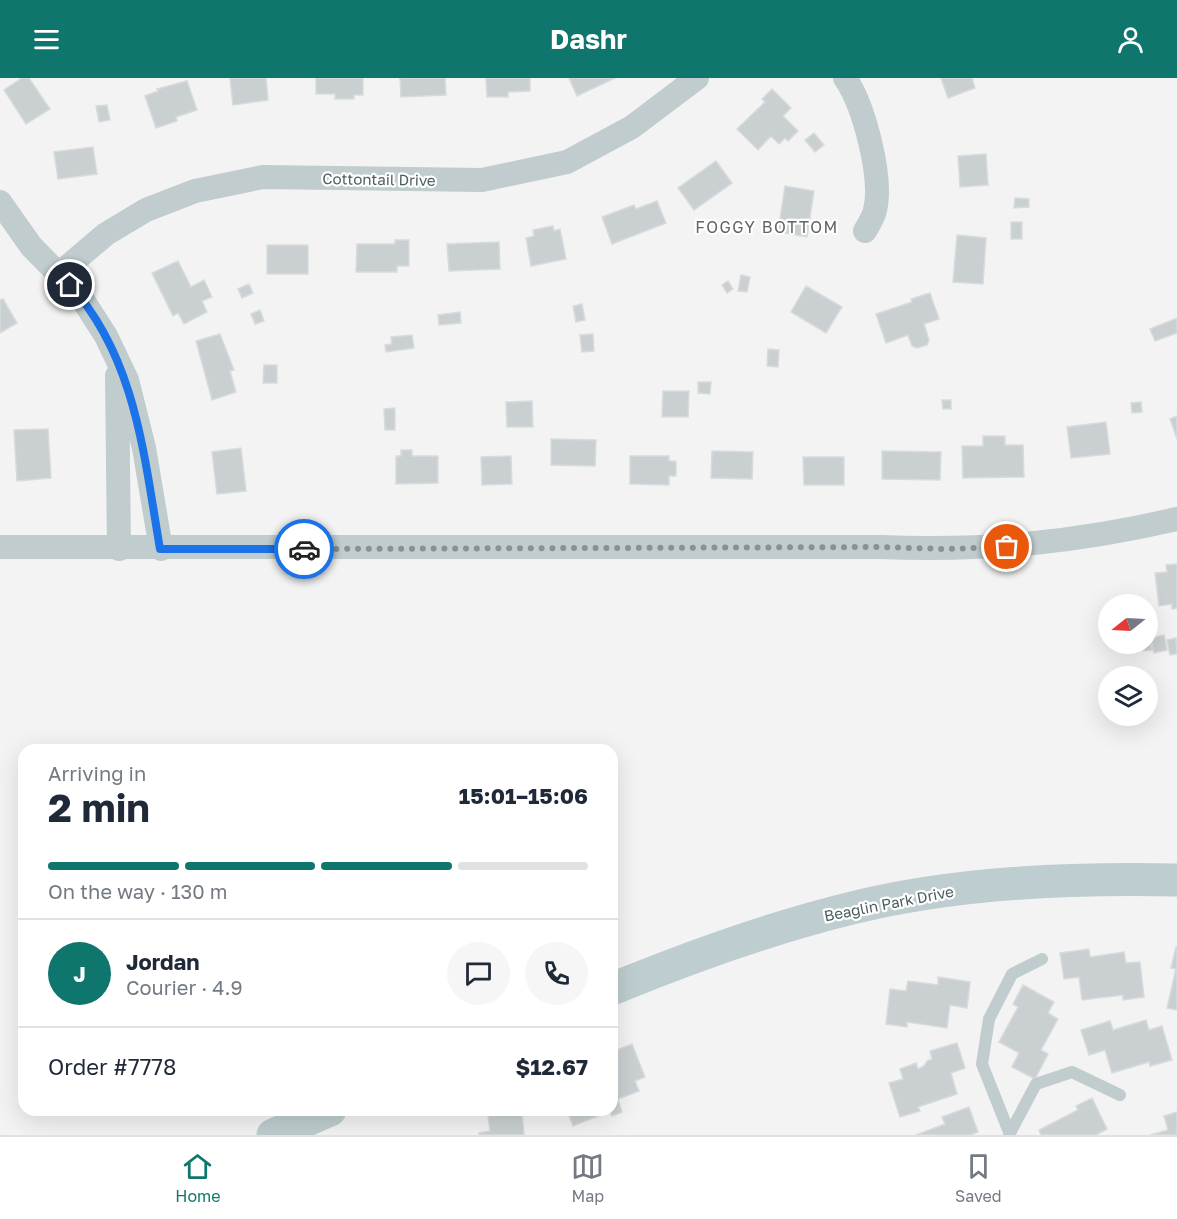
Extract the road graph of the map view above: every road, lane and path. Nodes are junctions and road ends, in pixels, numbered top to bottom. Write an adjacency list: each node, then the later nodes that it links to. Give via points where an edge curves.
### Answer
1 (697, 78): 5 (street, Cottontail Drive, via 632,127 567,162 482,180 263,177 195,191 146,210 106,234)
2 (845, 78): 4 (street, via 867,126 874,164 875,210)
3 (0, 202): 5 (street, via 32,246)
4 (864, 231)
5 (60, 273): 6 (street, via 81,297)
6 (117, 358): 9 (street); 10 (street, via 127,380 144,448)
7 (1177, 519): 10 (street, via 1069,541 945,549)
8 (0, 547): 9 (street)
9 (119, 549): 10 (street)
10 (160, 549)
11 (1177, 880): 13 (main road, Beaglin Park Drive, via 1065,880 918,895 854,907 772,930)
12 (1042, 959): 16 (lane, via 1012,974 989,1019 982,1064)
13 (618, 987)
14 (1120, 1095): 16 (lane, via 1072,1072 1036,1084)
15 (316, 1116): 17 (main road)
16 (1009, 1133)
17 (273, 1135)

